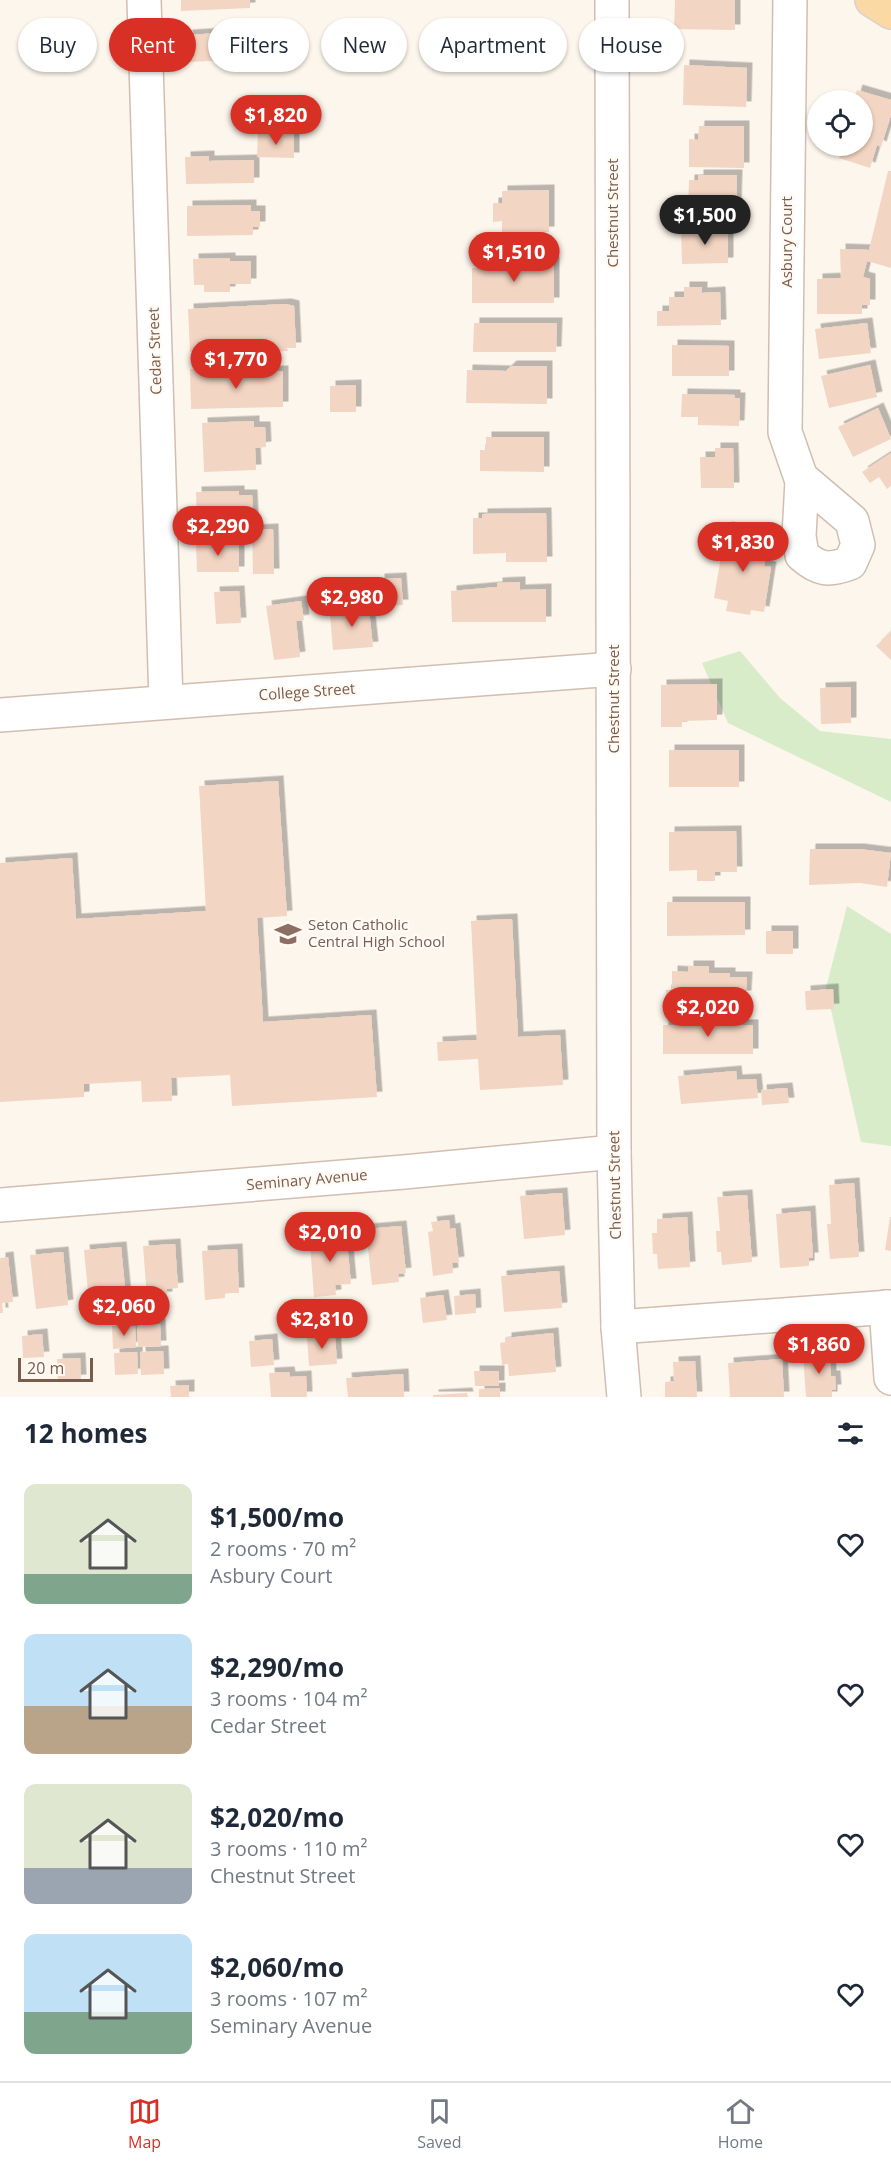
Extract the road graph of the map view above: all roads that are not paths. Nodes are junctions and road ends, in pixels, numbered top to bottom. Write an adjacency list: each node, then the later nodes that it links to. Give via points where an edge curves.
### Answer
1 (144, 0): 8 (street, Cedar Street)
2 (612, 0): 7 (street, Chestnut Street)
3 (790, 0): 6 (street, Asbury Court, via 785,432)
4 (873, 0): 5 (main road)
5 (891, 12)
6 (802, 481)
7 (614, 669): 8 (street, College Street); 10 (street, Chestnut Street)
8 (166, 702): 9 (street, College Street)
9 (0, 715)
10 (614, 1152): 11 (street, Seminary Avenue); 13 (street, Chestnut Street)
11 (0, 1205)
12 (888, 1307): 13 (street); 14 (street)
13 (618, 1327): 15 (street, Chestnut Street)
14 (891, 1378)
15 (624, 1397)

